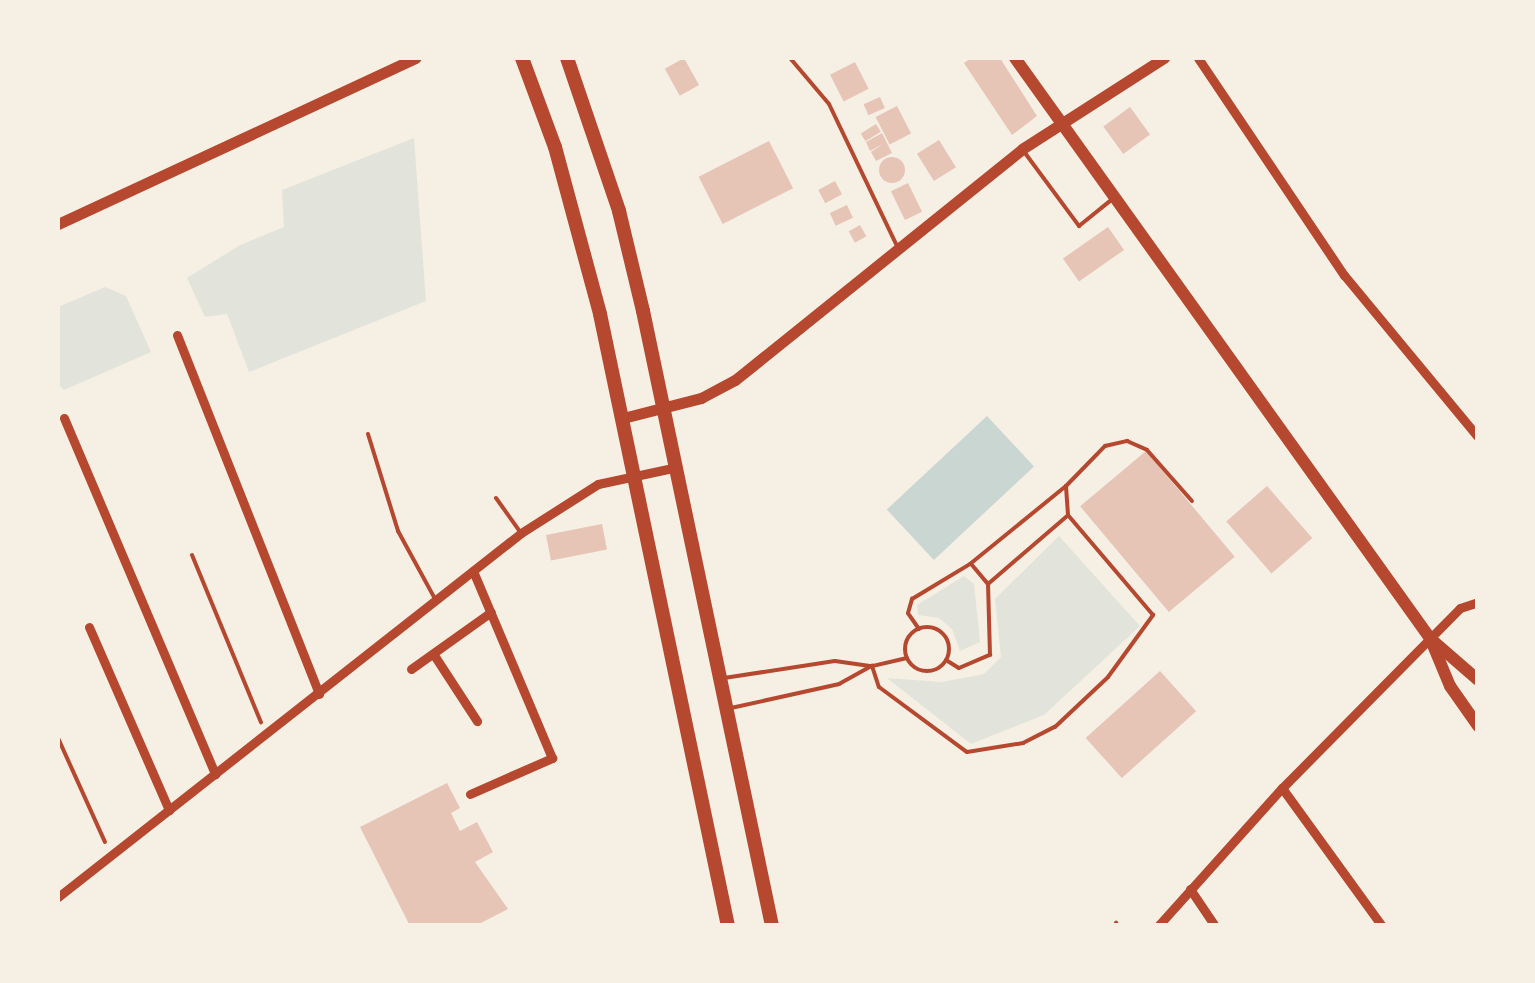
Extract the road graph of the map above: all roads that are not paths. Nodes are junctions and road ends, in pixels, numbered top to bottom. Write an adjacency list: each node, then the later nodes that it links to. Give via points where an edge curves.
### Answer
1 (415, 58): 11 (street)
2 (522, 58): 16 (highway, via 580,229)
3 (567, 58): 14 (highway, via 619,212)
4 (790, 58): 12 (lane, via 829,104)
5 (1016, 58): 8 (main road)
6 (1161, 58): 8 (street)
7 (1198, 58): 18 (street, via 1344,275)
8 (1059, 123): 9 (street); 10 (main road)
9 (1022, 149): 10 (lane, via 1079,226); 12 (street)
10 (1114, 198): 34 (main road)
11 (58, 224)
12 (898, 249): 14 (street, via 734,380)
13 (177, 335): 42 (street)
14 (664, 409): 16 (street); 19 (highway)
15 (64, 418): 46 (street)
16 (623, 418): 20 (highway)
17 (368, 434): 29 (lane, via 398,531)
18 (1478, 437)
19 (676, 467): 20 (street); 40 (highway)
20 (635, 476): 25 (street, via 598,484); 52 (highway)
21 (1066, 486): 23 (lane, via 1105,446 1127,442 1147,450); 24 (lane); 26 (lane)
22 (496, 498): 25 (lane)
23 (1192, 501)
24 (1068, 515): 28 (lane); 38 (lane, via 1153,615 1120,664 1055,727 1023,743 967,752 879,686)
25 (521, 533): 27 (street)
26 (970, 564): 28 (lane); 33 (lane, via 912,599 908,613)
27 (474, 571): 29 (street); 31 (street)
28 (988, 584): 37 (lane, via 990,655 959,668)
29 (436, 600): 42 (street)
30 (1478, 602): 34 (street, via 1460,608)
31 (490, 612): 35 (street); 48 (street, via 552,758)
32 (89, 627): 49 (street)
33 (918, 629): 36 (lane, via 907,642); 37 (lane, via 945,637)
34 (1430, 638): 41 (main road); 45 (main road); 47 (street)
35 (434, 656): 39 (street); 44 (street)
36 (907, 658): 37 (lane, via 928,671); 38 (lane)
37 (946, 660)
38 (872, 666): 40 (lane, via 834,660); 43 (lane, via 838,684 745,700)
39 (411, 669)
40 (720, 678): 43 (highway)
41 (1478, 680)
42 (318, 694): 46 (street)
43 (727, 710): 53 (highway)
44 (477, 721)
45 (1478, 726)
46 (215, 774): 49 (street)
47 (1282, 788): 50 (street); 56 (street)
48 (470, 794)
49 (169, 810): 51 (street)
50 (1190, 889): 54 (street); 55 (street)
51 (58, 896)
52 (728, 926)
53 (772, 926)
54 (1158, 926)
55 (1215, 926)
56 (1382, 926)

